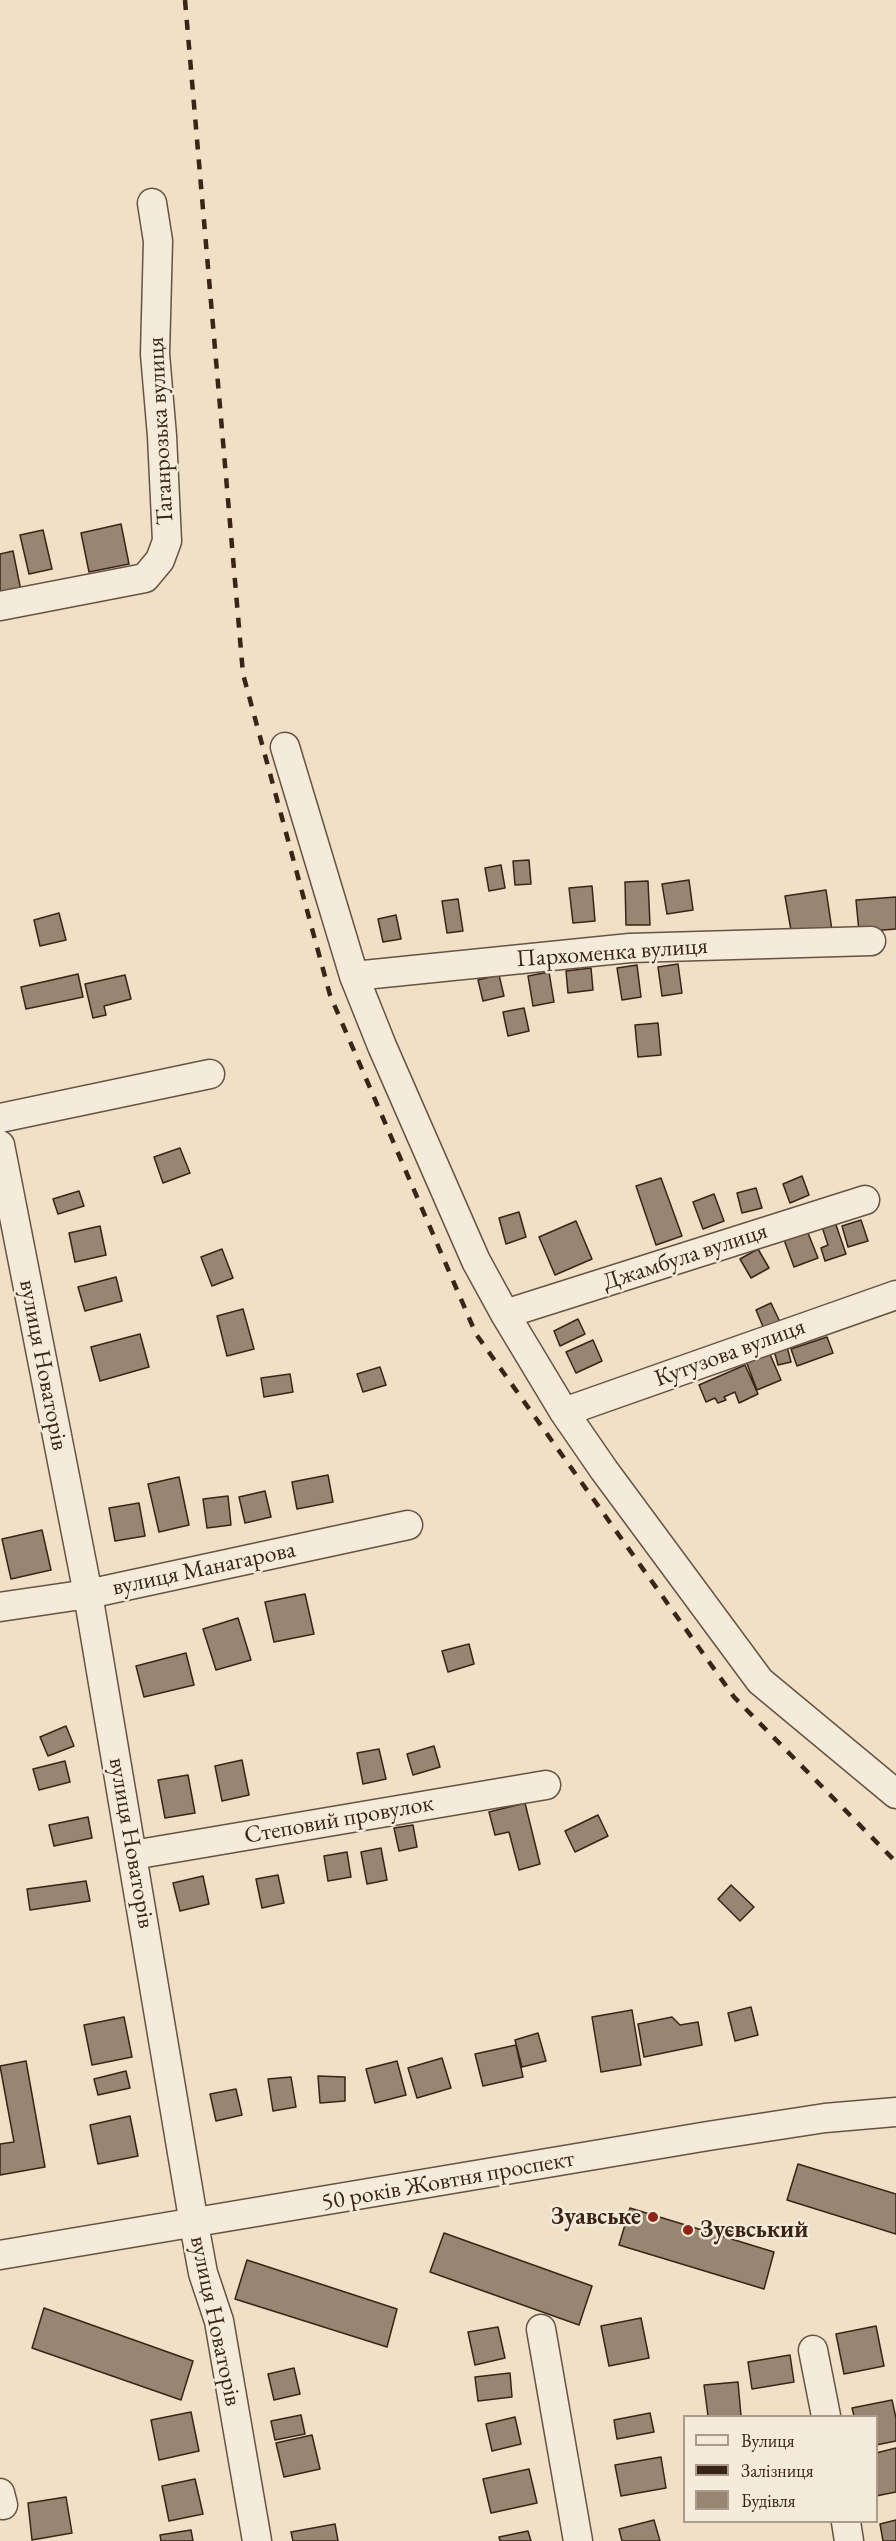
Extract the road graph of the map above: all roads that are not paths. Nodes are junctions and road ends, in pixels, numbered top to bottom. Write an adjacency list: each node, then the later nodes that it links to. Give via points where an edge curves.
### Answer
1 (152, 203): 2 (street, Таганрозька вулиця, via 158,241 154,354 167,541 160,560 145,578)
2 (0, 606)
3 (285, 747): 5 (street)
4 (871, 941): 5 (street, Пархоменка вулиця, via 630,948)
5 (354, 976): 11 (street, via 476,1261)
6 (210, 1074): 7 (street)
7 (0, 1118)
8 (0, 1145): 14 (street, вулиця Новаторів)
9 (865, 1200): 11 (street, Джамбула вулиця)
10 (896, 1294): 12 (street, Кутузова вулиця)
11 (505, 1314): 12 (street)
12 (564, 1412): 17 (street, via 760,1681)
13 (408, 1525): 14 (street, вулиця Манагарова)
14 (88, 1594): 15 (street, вулиця Манагарова); 18 (street, вулиця Новаторів)
15 (0, 1606)
16 (546, 1785): 18 (street, Степовий провулок)
17 (896, 1794)
18 (133, 1855): 20 (street, вулиця Новаторів)
19 (896, 2112): 20 (street, 50 років Жовтня проспект, via 825,2118 708,2136)
20 (194, 2224): 21 (street, 50 років Жовтня проспект); 26 (street, вулиця Новаторів, via 203,2273 219,2321)
21 (0, 2255)
22 (541, 2329): 27 (street)
23 (813, 2350): 24 (street)
24 (826, 2415)
25 (846, 2523): 28 (street)
26 (257, 2541)
27 (578, 2541)
28 (849, 2541)

